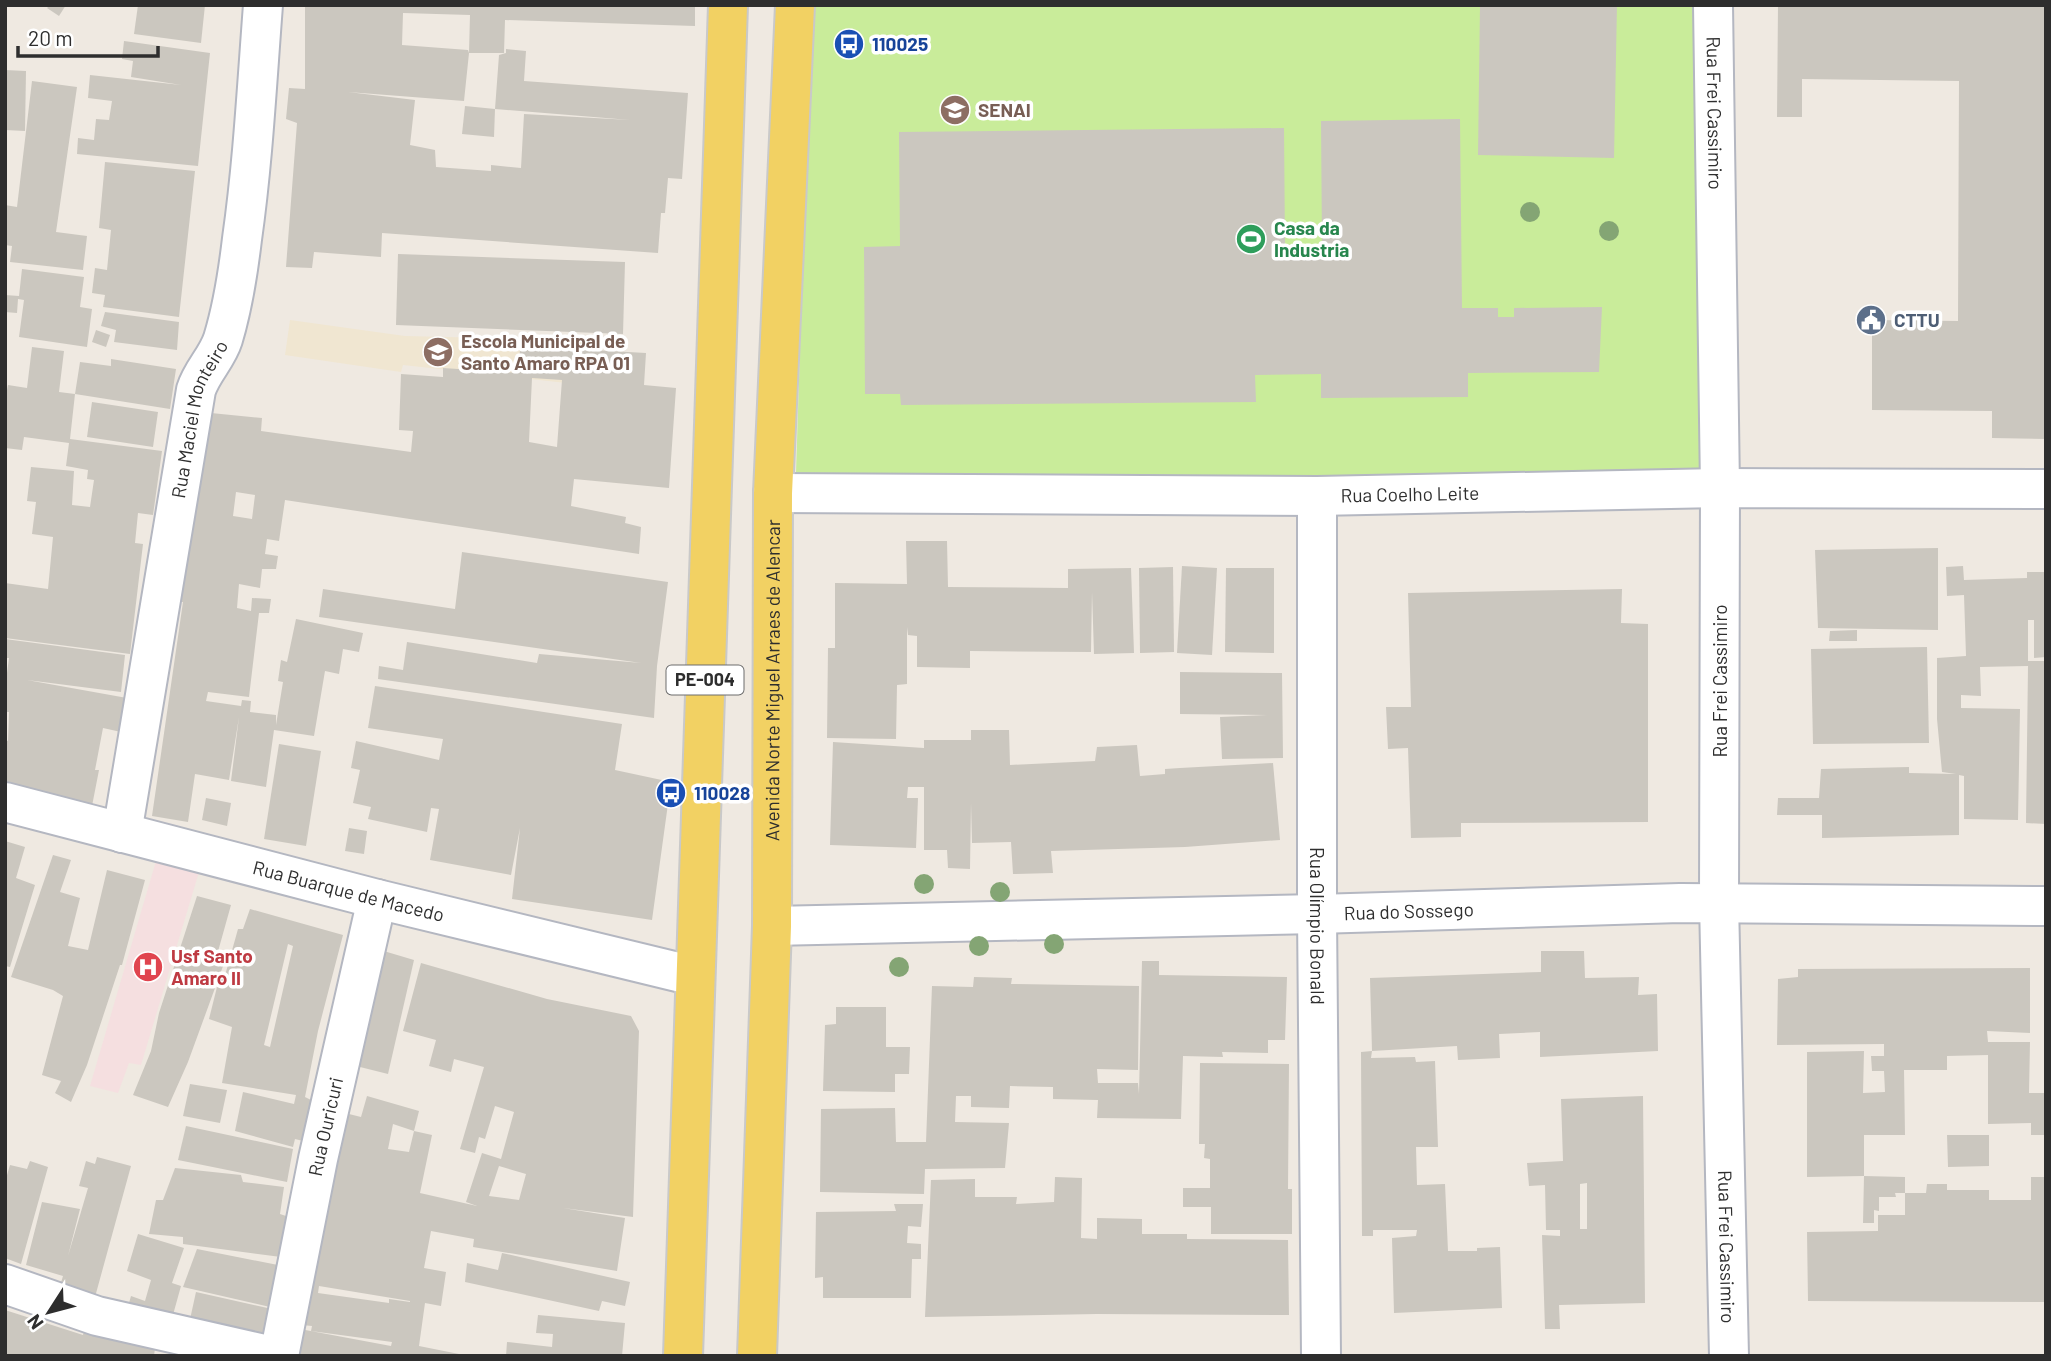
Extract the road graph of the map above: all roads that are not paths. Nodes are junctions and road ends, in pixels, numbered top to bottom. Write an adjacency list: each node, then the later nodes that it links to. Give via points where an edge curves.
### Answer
1 (263, 5): 10 (street, Rua Maciel Monteiro, via 247,202 234,297 223,340 196,390)
2 (729, 5): 16 (main road, PE-004)
3 (795, 5): 7 (main road, Avenida Norte Miguel Arraes de Alencar / PE-004)
4 (1713, 5): 5 (street, Rua Frei Cassimiro)
5 (1720, 488): 6 (street, Rua Coelho Leite); 8 (street, Rua Coelho Leite); 12 (street, Rua Frei Cassimiro)
6 (2046, 489)
7 (773, 493): 8 (street, Rua Coelho Leite); 15 (main road, Avenida Norte Miguel Arraes de Alencar / PE-004)
8 (1317, 496): 14 (street, Rua Olímpio Bonald)
9 (5, 802): 10 (street, Rua Buarque de Macedo)
10 (122, 833): 11 (street, Rua Buarque de Macedo)
11 (377, 899): 16 (street, Rua Buarque de Macedo); 19 (street, Rua Ouricuri)
12 (1719, 902): 13 (street, Rua do Sossego); 14 (street, Rua do Sossego); 23 (street, Rua Frei Cassimiro)
13 (2046, 906)
14 (1317, 914): 15 (street, Rua do Sossego); 22 (street, Rua Olímpio Bonald)
15 (772, 926): 21 (main road, Avenida Norte Miguel Arraes de Alencar / PE-004)
16 (694, 976): 20 (main road, PE-004)
17 (5, 1284): 18 (street, via 97,1316)
18 (273, 1356)
19 (279, 1356)
20 (683, 1356)
21 (757, 1356)
22 (1321, 1356)
23 (1729, 1356)

